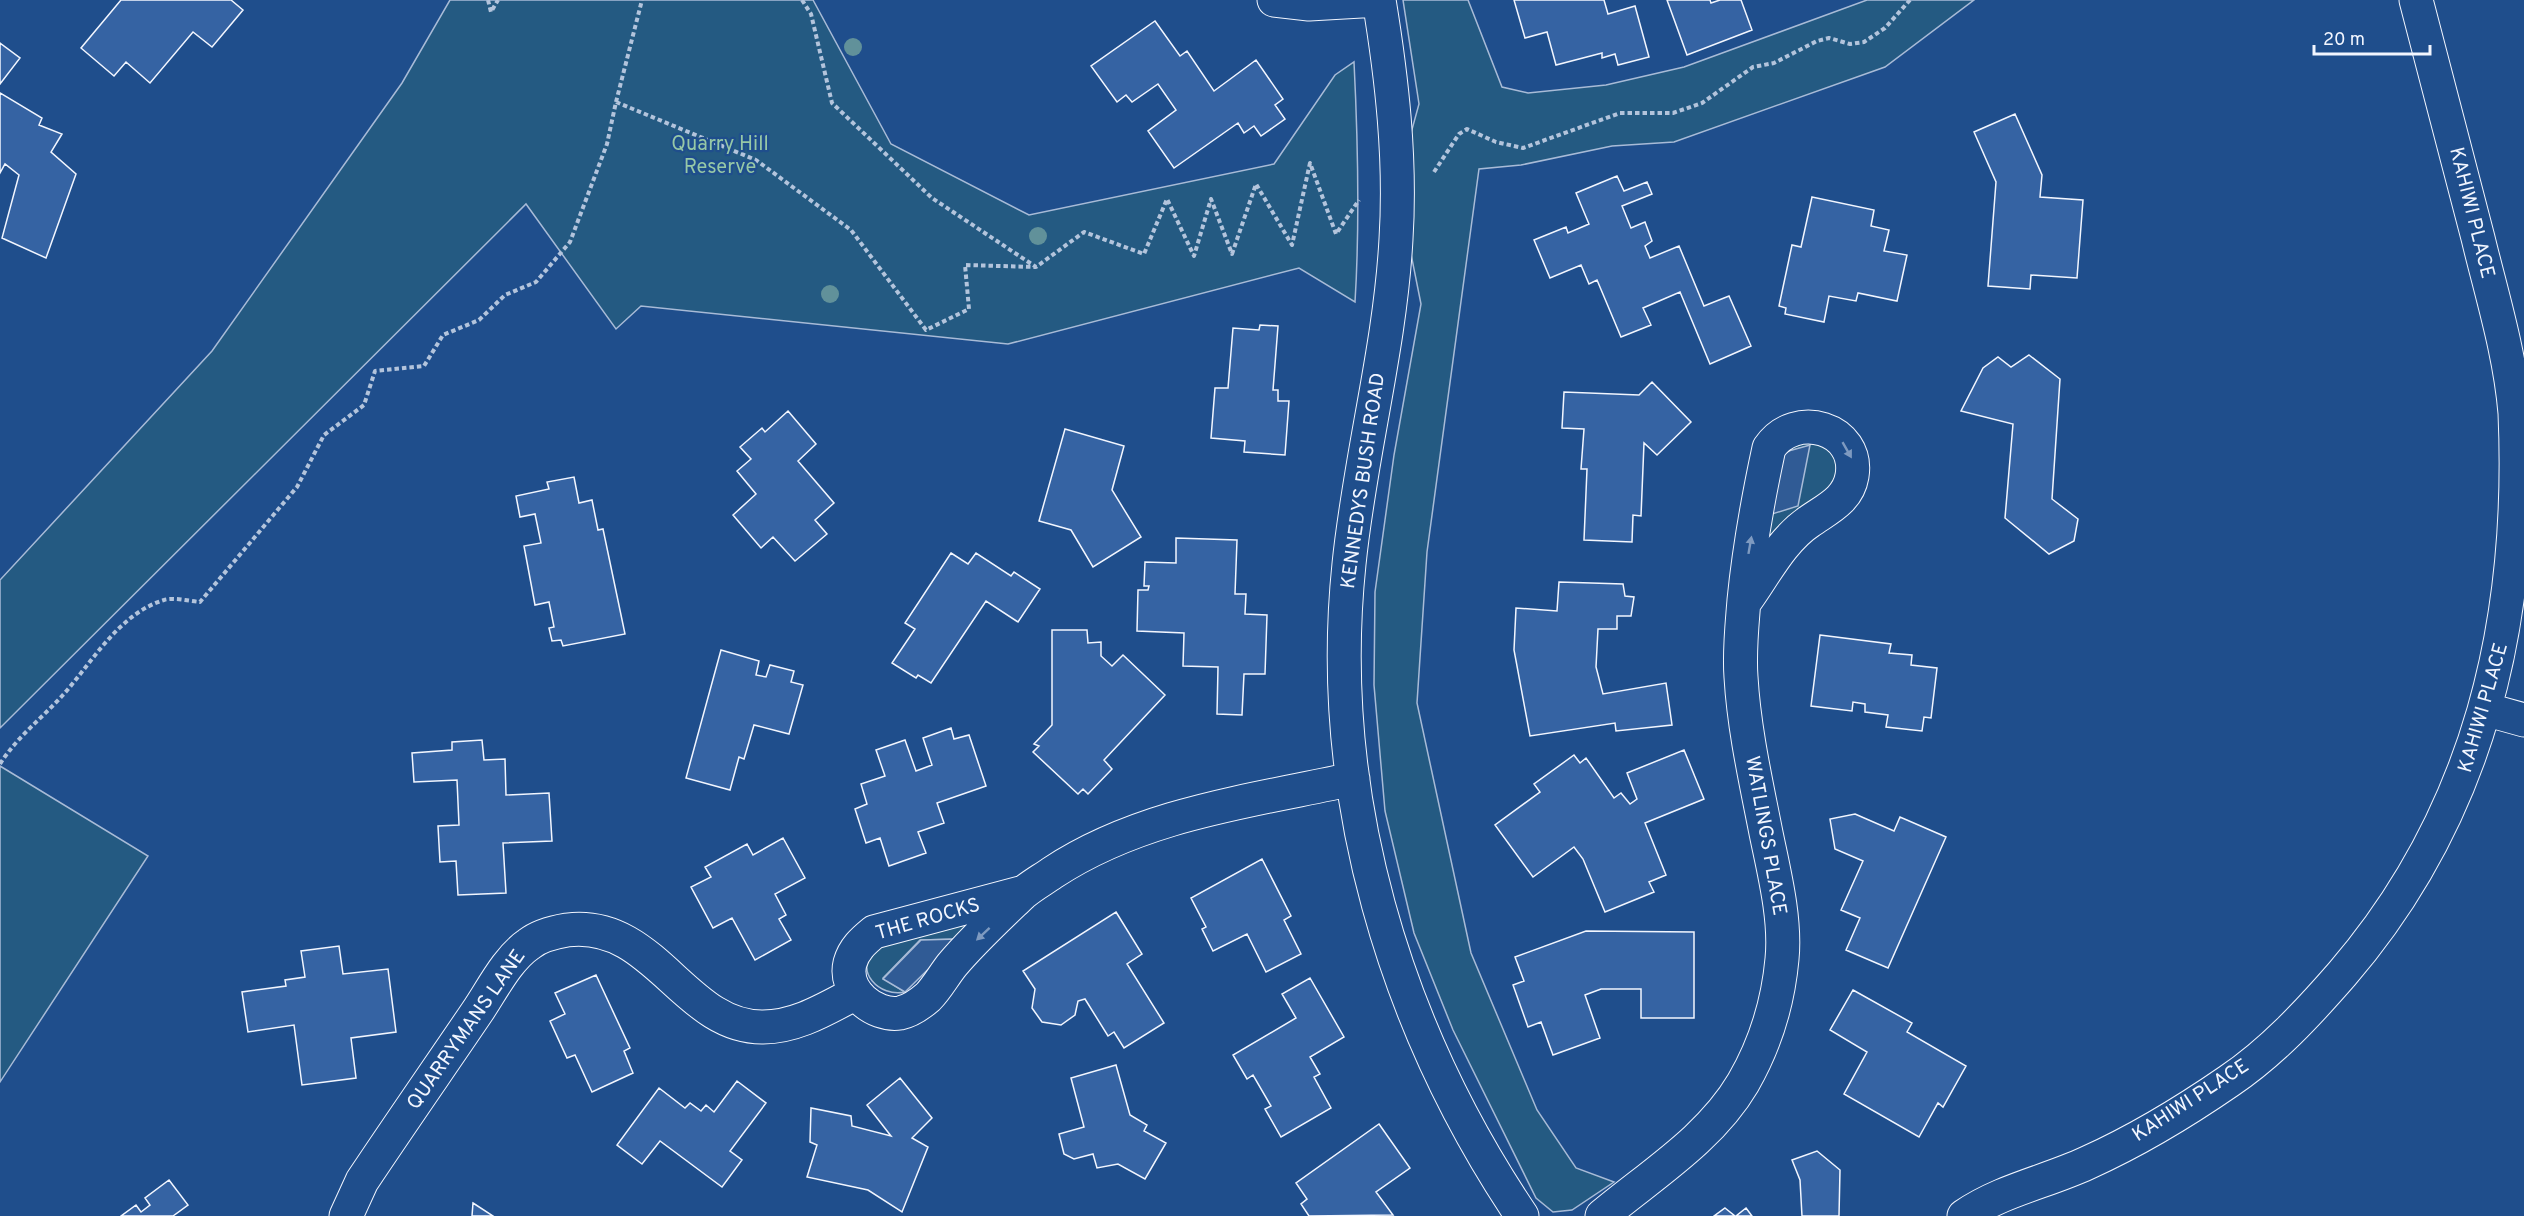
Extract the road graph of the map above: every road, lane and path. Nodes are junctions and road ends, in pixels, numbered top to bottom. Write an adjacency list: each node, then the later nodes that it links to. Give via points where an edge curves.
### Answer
1 (488, 0): 2 (path, via 491,12)
2 (498, 0)
3 (642, 0): 9 (path)
4 (802, 0): 11 (path, via 811,14 832,103 932,198)
5 (1274, 0): 6 (street, via 1309,4)
6 (1379, 0): 10 (street, KENNEDYS BUSH ROAD, via 1389,62)
7 (1911, 0): 10 (path, via 1885,28 1864,42 1850,44 1829,38 1817,41 1774,63 1753,67 1702,103 1673,113 1620,113 1523,148 1467,129 1459,134 1432,175)
8 (2416, 0): 13 (street, KAHIWI PLACE, via 2504,341 2515,410 2517,558 2509,618)
9 (616, 102): 11 (path, via 756,160 851,230 926,330 969,309 965,265); 15 (path, via 607,144 570,242 536,282 506,296 479,320 442,335 424,366 375,371 364,405 324,435 297,487 200,602 165,599 134,615 61,698 11,747)
10 (1397, 184): 11 (path, via 1369,186 1335,234 1310,163 1292,245 1256,184 1232,254 1210,199 1194,256 1167,199 1144,254 1084,232); 16 (street, KENNEDYS BUSH ROAD, via 1392,285 1348,565 1346,687)
11 (1036, 267)
12 (1744, 603): 12 (street, WATLINGS PLACE, one-way to 12, via 1748,557 1769,448 1790,429 1807,425 1826,429 1841,440 1852,458 1852,477 1844,495 1831,510 1791,537); 21 (street, WATLINGS PLACE, via 1740,676 1777,885 1782,957 1774,1006 1762,1047 1717,1120)
13 (2488, 711): 14 (street); 22 (street, KAHIWI PLACE, via 2470,767 2406,889 2366,946 2275,1044 2231,1080 2162,1124 2086,1164 2010,1192)
14 (2524, 720)
15 (0, 764)
16 (1353, 779): 17 (street, THE ROCKS, via 1138,830 1068,863); 20 (street, KENNEDYS BUSH ROAD, via 1388,940 1420,1031 1484,1159)
17 (1024, 892): 18 (street, THE ROCKS, one-way to 18, via 914,1008 899,1013 879,1011); 18 (street, THE ROCKS, via 874,932 858,946 849,965)
18 (856, 993): 19 (street, QUARRYMANS LANE, via 786,1025 739,1024 716,1013 635,946 613,934 576,929 529,943 511,963 362,1181)
19 (346, 1216)
20 (1522, 1216)
21 (1602, 1216)
22 (1964, 1216)

